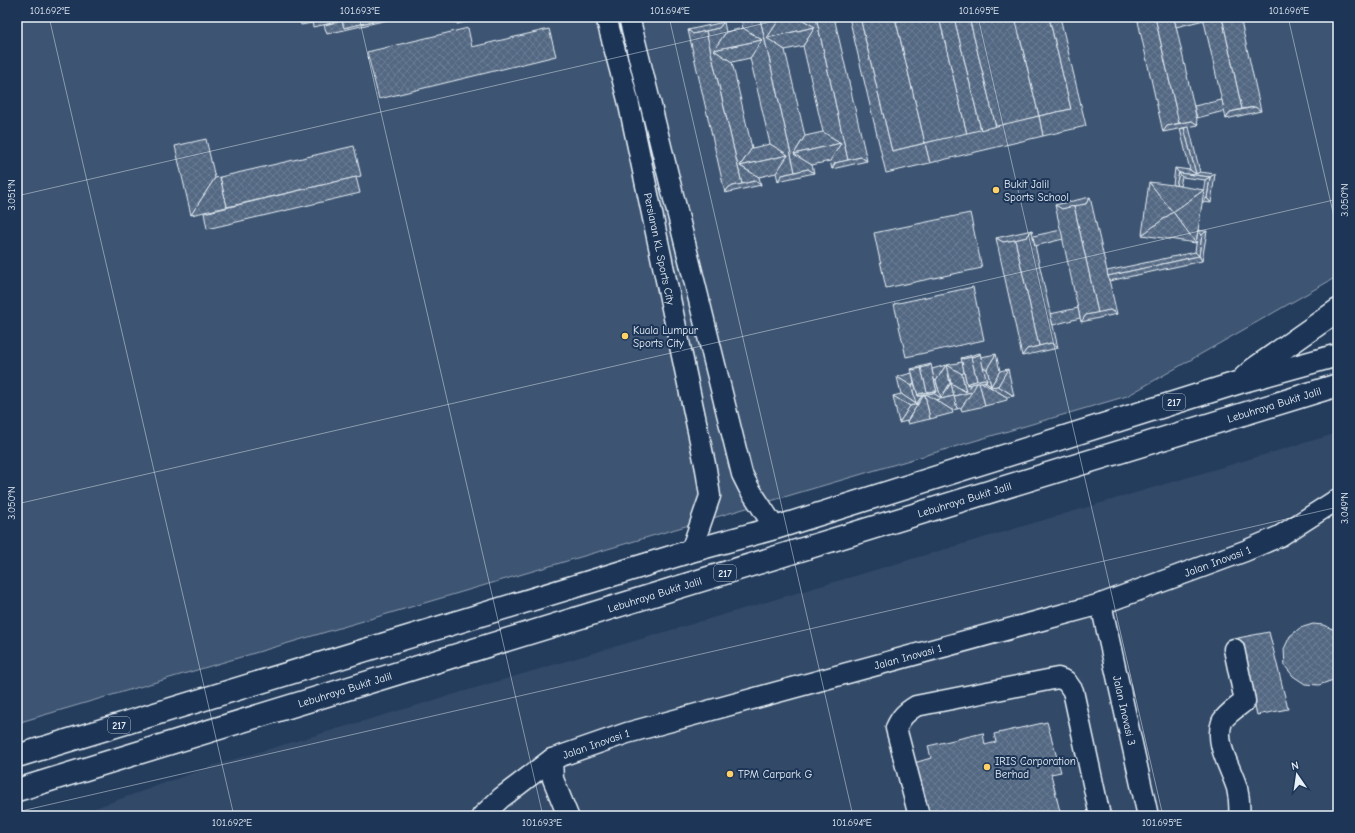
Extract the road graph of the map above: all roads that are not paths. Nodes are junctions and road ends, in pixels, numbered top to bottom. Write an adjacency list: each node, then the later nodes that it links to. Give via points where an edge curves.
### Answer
1 (606, 17): 4 (street, Persiaran KL Sports City, via 628,100)
2 (630, 17): 3 (street)
3 (688, 252): 4 (street); 10 (street, via 742,474)
4 (661, 258): 11 (street, Persiaran KL Sports City, via 710,496)
5 (1338, 310): 7 (highway, via 1254,369)
6 (1338, 355): 7 (highway, 217)
7 (1240, 382): 10 (highway, 217)
8 (1338, 385): 16 (highway, Lebuhraya Bukit Jalil / 217)
9 (1338, 499): 12 (street, Jalan Inovasi 1, via 1280,536)
10 (775, 528): 11 (highway, 217)
11 (691, 551): 14 (highway, 217)
12 (1101, 604): 15 (street, Jalan Inovasi 1, via 627,733); 21 (street, Jalan Inovasi 3)
13 (1234, 649): 22 (street, via 1246,701 1223,721 1220,740 1237,789)
14 (17, 756)
15 (552, 759): 17 (street, via 553,779); 18 (street, Jalan Inovasi 1)
16 (17, 790)
17 (564, 814)
18 (482, 816)
19 (919, 816): 20 (street, via 896,728 907,711 916,706 1058,678 1066,681 1073,691)
20 (1100, 816)
21 (1148, 816)
22 (1239, 816)

